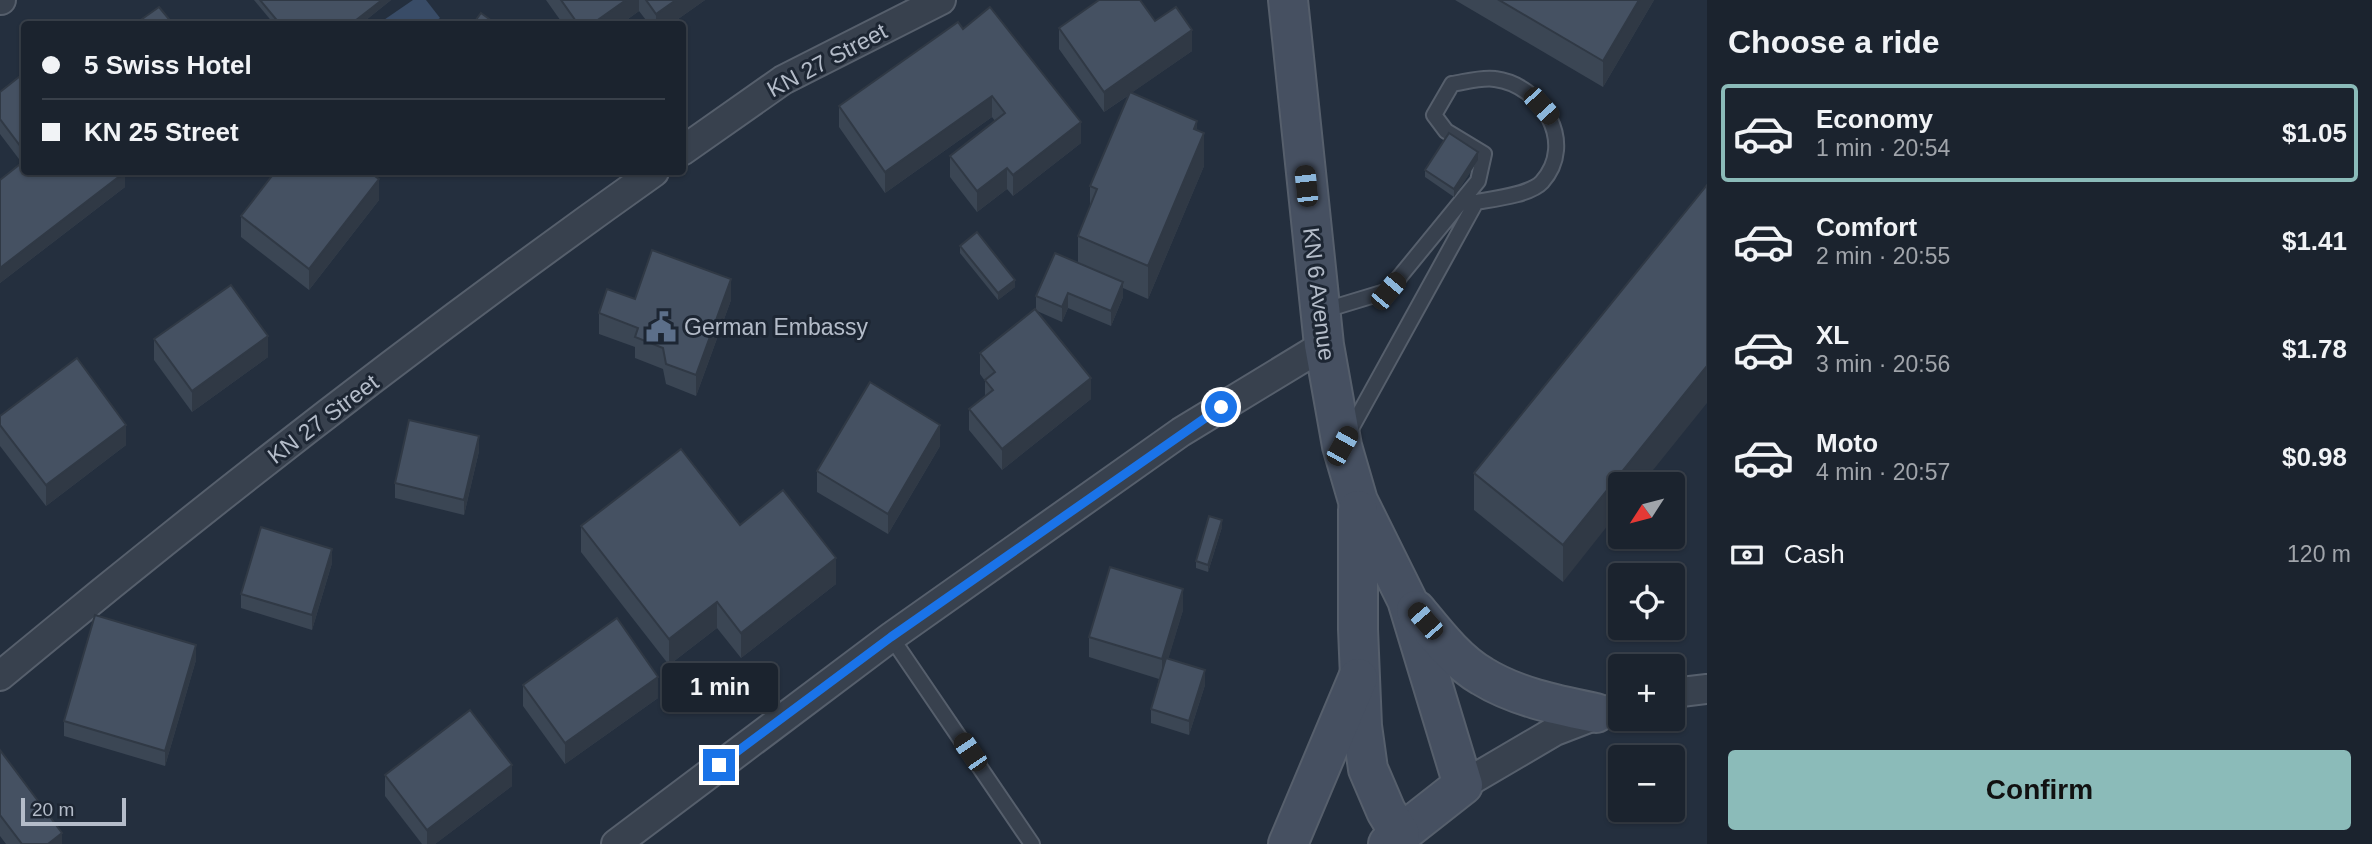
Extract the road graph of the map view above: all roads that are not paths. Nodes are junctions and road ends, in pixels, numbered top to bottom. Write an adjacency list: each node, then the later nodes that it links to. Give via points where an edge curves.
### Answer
1 (941, 0): 3 (street, KN 27 Street, via 783,80)
2 (1288, 0): 5 (main road, KN 6 Avenue)
3 (686, 148)
4 (650, 175): 11 (street, KN 27 Street, via 176,530)
5 (1322, 328): 6 (main road, KN 6 Avenue); 6 (lane, via 1388,291 1478,181 1484,154 1446,131 1434,115 1452,84 1494,79 1530,93 1552,118 1558,153 1541,183 1510,197 1476,202); 9 (street)
6 (1342, 446): 7 (main road, KN 6 Avenue)
7 (1358, 501): 8 (main road, KN 6 Avenue); 10 (main road, KN 6 Avenue)
8 (1407, 600): 14 (main road, via 1443,642 1482,677 1534,700); 16 (main road, KN 6 Avenue)
9 (891, 637): 18 (street); 19 (lane)
10 (1360, 673): 17 (main road, KN 6 Avenue, via 1368,769); 20 (main road)
11 (0, 676)
12 (1707, 689): 13 (street)
13 (1685, 692)
14 (1608, 710)
15 (1608, 710): 16 (street, via 1545,736)
16 (1463, 785): 17 (main road, KN 6 Avenue)
17 (1394, 839)
18 (615, 844)
19 (1032, 844)
20 (1288, 844)

